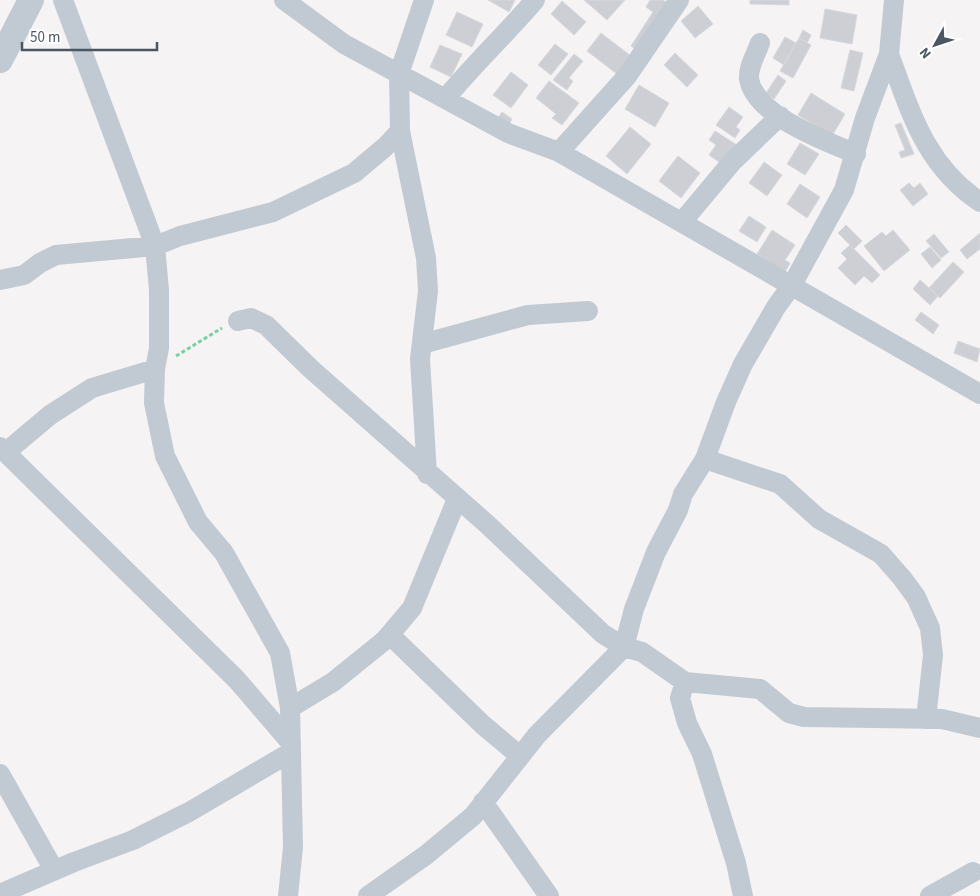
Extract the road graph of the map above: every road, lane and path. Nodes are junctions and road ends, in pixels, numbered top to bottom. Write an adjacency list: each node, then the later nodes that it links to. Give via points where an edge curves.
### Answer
1 (31, 0): 10 (street)
2 (63, 0): 19 (street)
3 (284, 0): 11 (street, via 344,44)
4 (424, 0): 11 (street)
5 (535, 0): 12 (street)
6 (679, 0): 15 (street, via 627,76)
7 (894, 0): 9 (street)
8 (760, 43): 13 (street, via 749,69 749,80 758,98)
9 (889, 54): 16 (street, via 865,118); 17 (street, via 917,128 936,160 959,188)
10 (0, 60)
11 (399, 74): 12 (street); 14 (street)
12 (446, 98): 15 (street, via 508,133)
13 (780, 116): 16 (street, via 806,133); 18 (street, via 732,162)
14 (400, 131): 19 (street, via 354,174 317,193 274,212 180,236); 24 (street, via 426,258 428,291)
15 (559, 152): 18 (street)
16 (856, 154): 21 (street, via 844,190)
17 (980, 202)
18 (682, 222): 21 (street)
19 (155, 246): 20 (street, via 56,255 40,262 24,275); 25 (street, via 159,300)
20 (0, 280)
21 (792, 285): 26 (street); 28 (street, via 776,306 743,364)
22 (588, 311): 24 (street, via 528,315)
23 (238, 321): 25 (path); 29 (street, via 251,318 266,325)
24 (422, 344): 29 (street, via 420,388)
25 (155, 369): 27 (street, via 92,388); 34 (street, via 154,403 165,456 198,522 224,553 280,653)
26 (980, 394)
27 (3, 449): 37 (street, via 237,680)
28 (705, 460): 32 (street, via 683,494 656,552 634,609); 35 (street, via 780,484 819,518 881,554 902,578 916,597 930,628 933,655)
29 (427, 474): 30 (street)
30 (457, 499): 31 (street, via 412,608); 32 (street, via 603,634)
31 (390, 635): 34 (street, via 333,682); 38 (street, via 483,725)
32 (624, 647): 33 (street, via 642,652); 38 (street)
33 (685, 682): 35 (street, via 760,689 790,713 804,717); 47 (street, via 680,698 687,723 702,754 736,862)
34 (290, 708): 37 (street)
35 (926, 719): 36 (street, via 942,719)
36 (980, 728)
37 (291, 748): 41 (street, via 189,812 134,840); 44 (street, via 293,847)
38 (520, 756): 40 (street)
39 (0, 774): 41 (street)
40 (483, 802): 45 (street, via 452,835); 46 (street)
41 (54, 870): 43 (street)
42 (973, 872): 48 (street)
43 (0, 894)
44 (288, 896)
45 (368, 896)
46 (549, 896)
47 (743, 896)
48 (930, 896)

